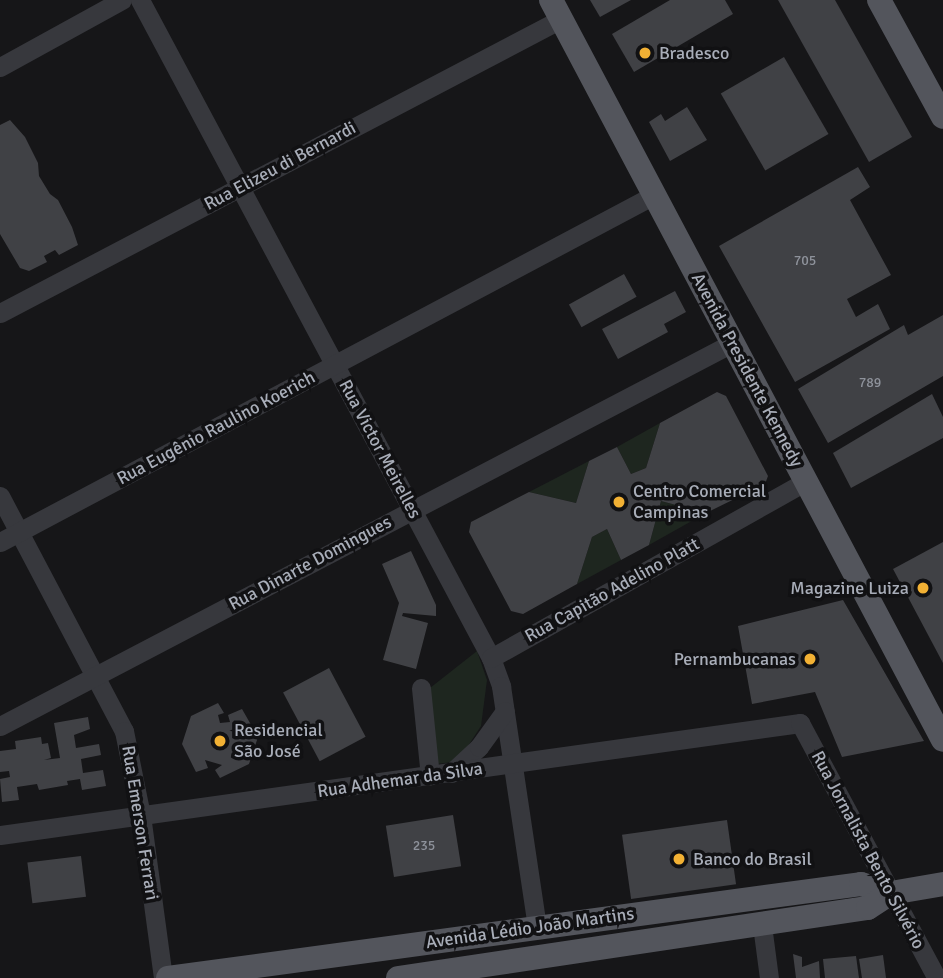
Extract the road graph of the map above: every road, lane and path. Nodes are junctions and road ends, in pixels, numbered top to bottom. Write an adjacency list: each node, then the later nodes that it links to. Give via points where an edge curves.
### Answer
1 (122, 0): 5 (street)
2 (140, 0): 7 (street, Rua Victor Meirelles)
3 (879, 0): 6 (main road)
4 (556, 9): 7 (street, Rua Elizeu di Bernardi); 8 (main road, Avenida Presidente Kennedy)
5 (0, 66)
6 (943, 117)
7 (240, 187): 9 (street, Rua Elizeu di Bernardi); 11 (street, Rua Victor Meirelles)
8 (654, 195): 10 (main road, Avenida Presidente Kennedy); 11 (street, Rua Eugênio Raulino Koerich)
9 (0, 313)
10 (732, 343): 12 (main road, Avenida Presidente Kennedy); 14 (street, Rua Dinarte Domingues)
11 (335, 365): 14 (street, Rua Victor Meirelles); 15 (street, Rua Eugênio Raulino Koerich)
12 (806, 481): 17 (street, Rua Capitão Adelino Platt); 23 (main road, Avenida Presidente Kennedy)
13 (0, 496): 15 (street, Rua Emerson Ferrari)
14 (412, 509): 17 (street, Rua Victor Meirelles); 18 (street, Rua Dinarte Domingues)
15 (19, 532): 16 (street, Rua Eugênio Raulino Koerich); 18 (street, Rua Emerson Ferrari)
16 (0, 542)
17 (491, 658): 20 (street, Rua Victor Meirelles)
18 (96, 674): 22 (street, Rua Dinarte Domingues); 27 (street, Rua Emerson Ferrari, via 128,742)
19 (421, 688): 26 (street)
20 (505, 711): 24 (street, Rua Victor Meirelles); 25 (street, via 479,747)
21 (800, 723): 24 (street, Rua Adhemar da Silva); 30 (street, Rua Jornalista Bento Silvério)
22 (0, 726)
23 (943, 740)
24 (512, 765): 25 (street, Rua Adhemar da Silva); 32 (street, Rua Victor Meirelles)
25 (451, 773): 26 (street, Rua Adhemar da Silva)
26 (430, 776): 27 (street, Rua Adhemar da Silva)
27 (141, 815): 28 (street, Rua Adhemar da Silva); 33 (street, Rua Emerson Ferrari)
28 (0, 835)
29 (943, 884): 30 (main road, Avenida Lédio João Martins)
30 (891, 893): 31 (main road, Avenida Lédio João Martins, via 868,908); 32 (main road, Avenida Lédio João Martins, via 861,884); 36 (street, Rua Jornalista Bento Silvério)
31 (762, 925): 34 (main road, Avenida Lédio João Martins); 35 (street)
32 (537, 927): 33 (main road, Avenida Lédio João Martins)
33 (166, 978)
34 (398, 978)
35 (769, 978)
36 (937, 978)

